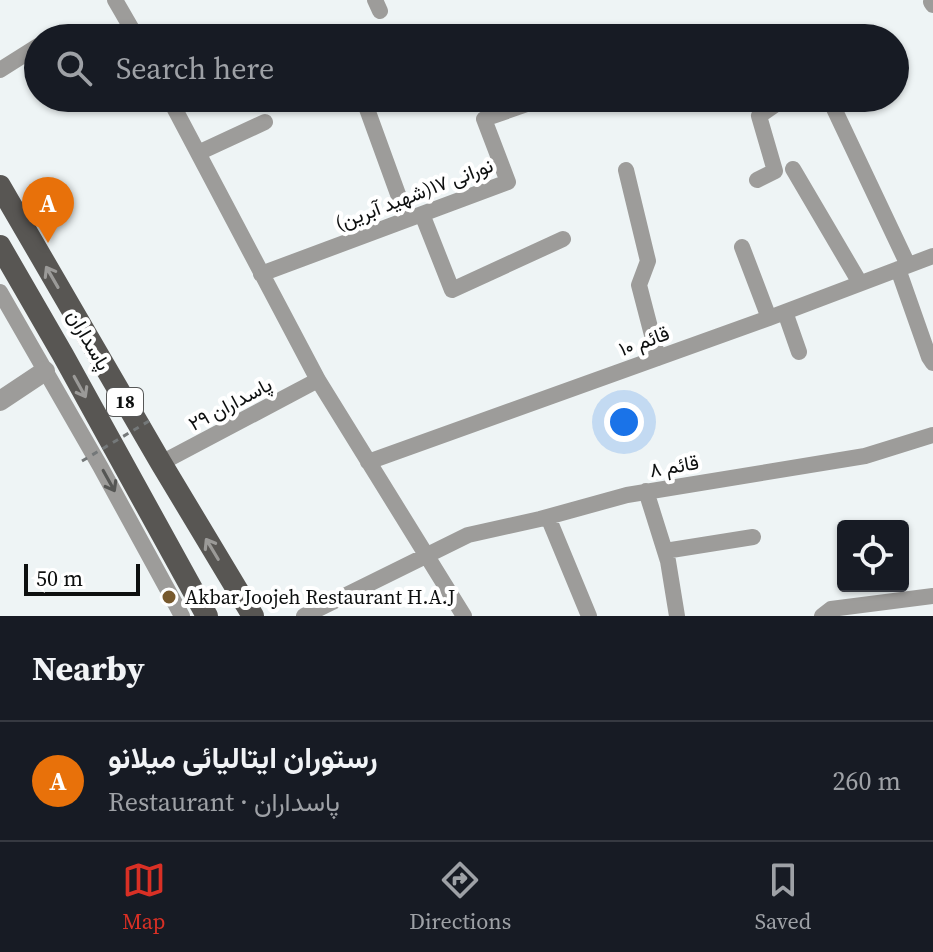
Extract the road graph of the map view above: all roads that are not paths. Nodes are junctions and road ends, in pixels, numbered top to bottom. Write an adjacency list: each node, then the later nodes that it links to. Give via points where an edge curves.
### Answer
1 (115, 0): 2 (street)
2 (129, 24)
3 (24, 55): 4 (street)
4 (0, 70)
5 (176, 112): 11 (street)
6 (369, 112): 16 (street)
7 (504, 112): 16 (street, نورانی ۱۷(شهید آبرین), via 484,119 508,182)
8 (765, 112): 14 (street, via 759,116 775,171)
9 (835, 112): 21 (street)
10 (265, 122): 11 (street)
11 (198, 153): 22 (street)
12 (793, 169): 23 (street)
13 (626, 170): 28 (street, via 648,261 639,285)
14 (757, 180)
15 (0, 186): 35 (main road, پاسداران / 18, one-way to 15)
16 (414, 217): 17 (street, via 452,290); 22 (street, نورانی ۱۷(شهید آبرین))
17 (563, 239)
18 (0, 246): 43 (main road, پاسداران / 18, one-way to 43)
19 (742, 247): 26 (street)
20 (933, 256): 21 (street, قائم ۱۰)
21 (903, 267): 23 (street, قائم ۱۰); 29 (street)
22 (261, 274): 31 (street)
23 (860, 283): 25 (street, قائم ۱۰)
24 (0, 292): 30 (street)
25 (785, 312): 26 (street, قائم ۱۰); 27 (street)
26 (769, 318): 28 (street, قائم ۱۰)
27 (799, 352)
28 (658, 358): 34 (street, قائم ۱۰)
29 (933, 363)
30 (45, 371): 32 (street); 42 (street, one-way to 42)
31 (318, 380): 34 (street); 35 (street, پاسداران ۲۹)
32 (0, 401)
33 (933, 435): 36 (street, قائم ۸, via 865,456)
34 (368, 462): 40 (street)
35 (161, 463): 44 (main road, پاسداران / 18, one-way to 35)
36 (646, 491): 37 (street, قائم ۸); 39 (street)
37 (548, 517): 40 (street, قائم ۸, via 468,535); 47 (street)
38 (753, 537): 39 (street)
39 (665, 551): 48 (street)
40 (426, 555): 45 (street, قائم ۸); 46 (street)
41 (933, 596): 49 (street, via 831,609)
42 (182, 616)
43 (207, 616)
44 (253, 616)
45 (304, 616)
46 (464, 616)
47 (589, 616)
48 (677, 616)
49 (822, 616)

